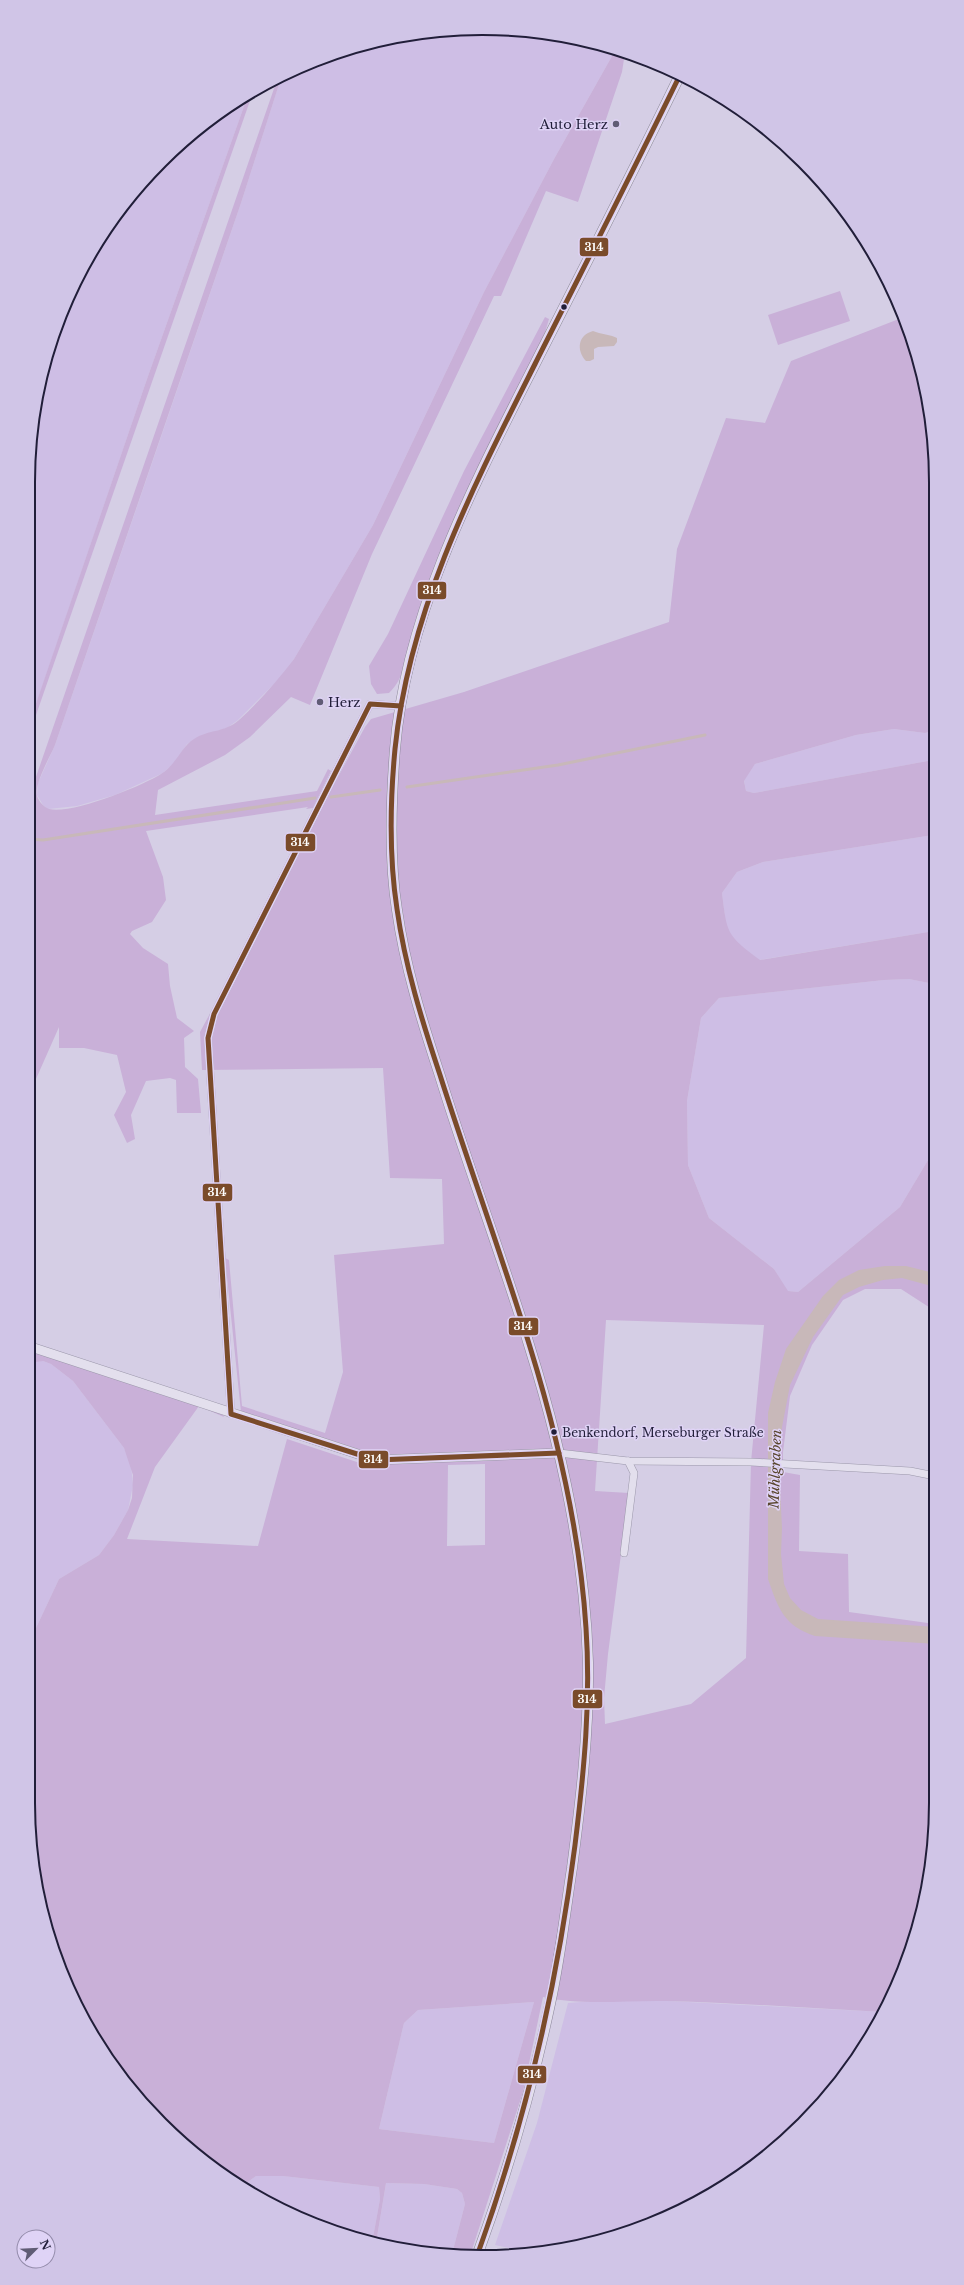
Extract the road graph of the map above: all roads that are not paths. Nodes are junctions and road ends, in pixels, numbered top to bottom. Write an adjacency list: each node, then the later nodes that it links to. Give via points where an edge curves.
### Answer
1 (678, 80): 2 (main road, via 505,424 452,537 424,610)
2 (401, 706): 4 (street, via 370,704 214,1014 208,1038); 5 (main road, via 396,741 392,821 396,906 412,988 462,1147 531,1349)
3 (35, 1348): 4 (street, via 200,1401)
4 (231, 1414): 5 (street, via 376,1460)
5 (559, 1453): 6 (street); 9 (main road, via 572,1514 583,1592 588,1660 588,1712 583,1786 551,1999 526,2105)
6 (628, 1461): 7 (street, via 752,1462 910,1471); 8 (street, via 634,1473)
7 (929, 1475)
8 (624, 1553)
9 (479, 2250)

